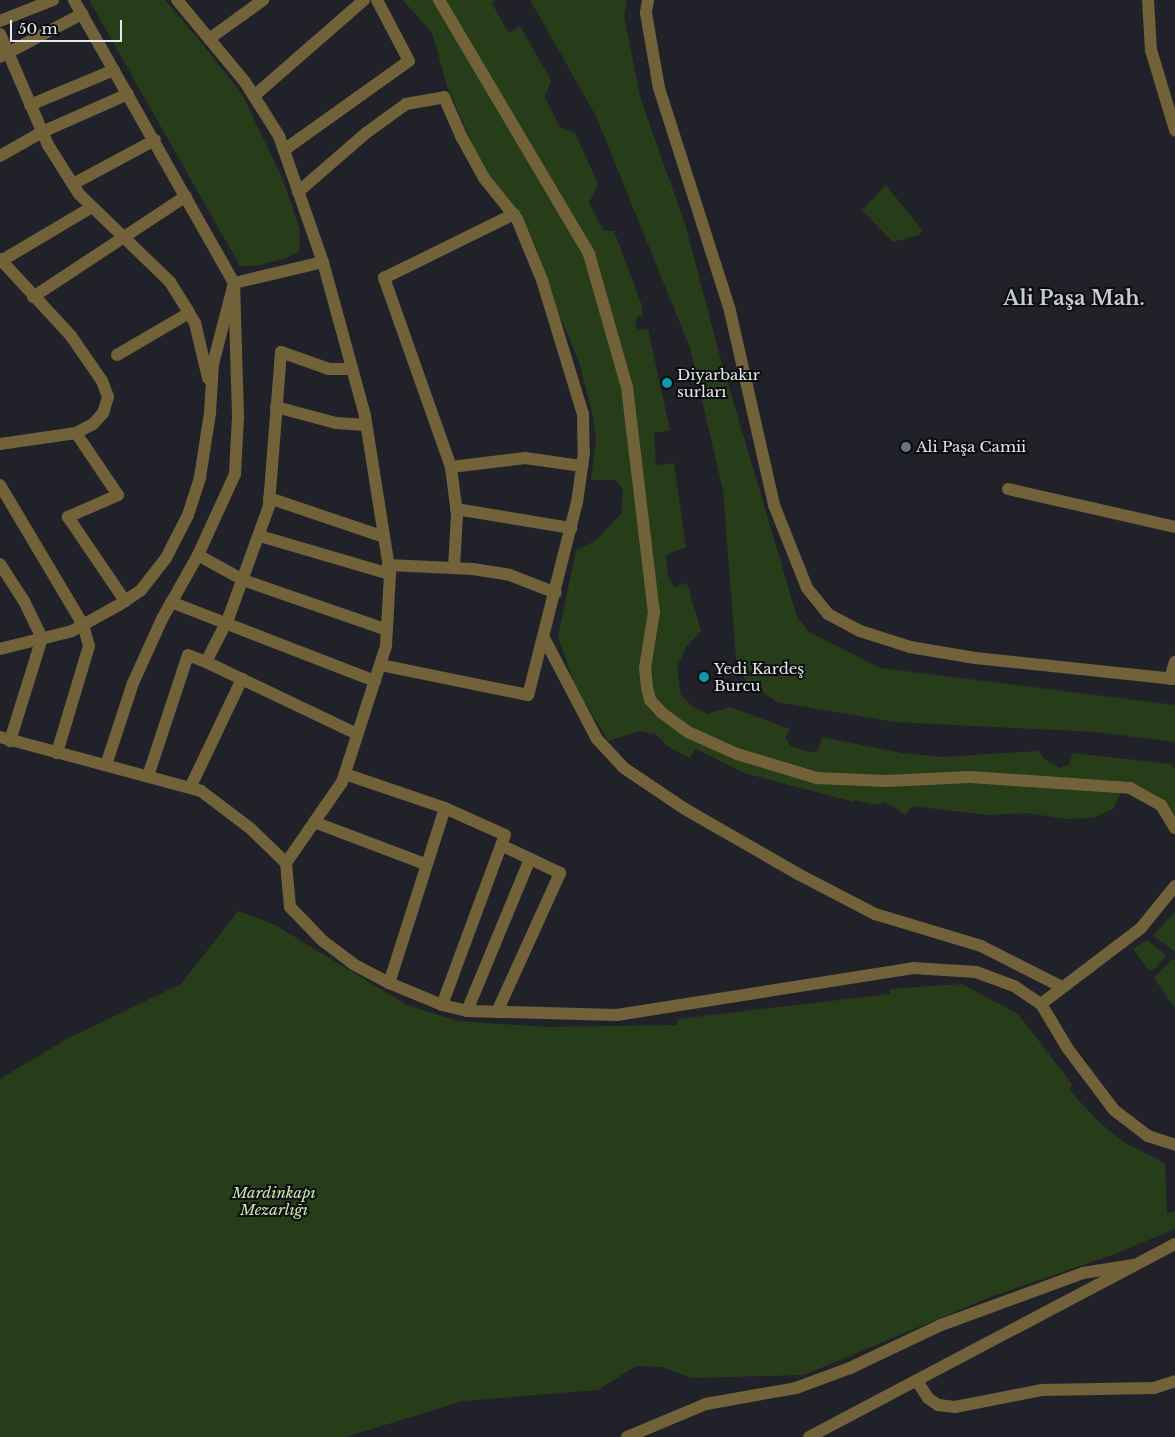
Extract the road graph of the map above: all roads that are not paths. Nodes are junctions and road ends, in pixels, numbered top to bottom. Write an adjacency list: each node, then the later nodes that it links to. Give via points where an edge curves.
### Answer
1 (53, 0): 11 (street)
2 (74, 0): 10 (street)
3 (177, 0): 13 (street)
4 (263, 0): 13 (street)
5 (364, 0): 17 (street)
6 (376, 0): 22 (street, via 409,61)
7 (439, 0): 81 (street, via 589,254 627,387 654,612 645,668 650,700 688,732 737,754 816,778 868,781 970,777 1130,788 1161,805)
8 (648, 0): 70 (street, via 646,12 659,88 730,311 774,505 808,588 828,614 860,631 910,647 975,658)
9 (1148, 0): 19 (street, via 1151,50)
10 (82, 14): 14 (street); 15 (street)
11 (0, 21)
12 (0, 34): 14 (street)
13 (210, 39): 17 (street)
14 (4, 55): 18 (street)
15 (114, 70): 16 (street); 18 (street)
16 (128, 94): 20 (street); 21 (street)
17 (254, 96): 22 (street)
18 (30, 105): 20 (street)
19 (1175, 130)
20 (42, 132): 23 (street); 24 (street)
21 (155, 140): 24 (street); 26 (street)
22 (284, 150): 25 (street)
23 (0, 156)
24 (73, 184): 27 (street)
25 (298, 192): 28 (street, via 366,133 406,104 444,97 484,178); 31 (street)
26 (186, 196): 29 (street); 32 (street)
27 (92, 206): 29 (street); 30 (street)
28 (514, 214): 42 (street, via 542,280 574,377 583,414); 43 (street, via 384,278)
29 (125, 238): 33 (street); 34 (street, via 170,282)
30 (1, 260): 33 (street)
31 (324, 262): 32 (street); 36 (street)
32 (234, 283): 37 (street, via 215,354); 52 (street, via 238,416 235,474)
33 (32, 297): 40 (street, via 72,336 102,381 108,397 103,413 93,424)
34 (189, 313): 35 (street); 37 (street, via 195,323)
35 (117, 355)
36 (352, 368): 38 (street, via 329,369 282,352); 39 (street)
37 (211, 392): 58 (street, via 200,476 188,515 166,558 141,590)
38 (276, 407): 39 (street, via 336,423); 46 (street)
39 (366, 425): 51 (street)
40 (76, 433): 41 (street); 58 (street, via 118,495 68,517)
41 (0, 444)
42 (582, 466): 43 (street, via 526,458); 49 (street)
43 (450, 467): 47 (street)
44 (0, 485): 60 (street)
45 (1008, 489): 48 (street)
46 (269, 498): 50 (street); 51 (street)
47 (456, 509): 49 (street); 54 (street)
48 (1175, 527)
49 (571, 528): 57 (street)
50 (260, 536): 55 (street); 56 (street)
51 (384, 537): 55 (street)
52 (198, 555): 56 (street); 59 (street)
53 (0, 564): 63 (street, via 24,601)
54 (454, 568): 55 (street); 57 (street, via 510,575)
55 (389, 569): 62 (street)
56 (243, 580): 61 (street); 62 (street)
57 (556, 593): 64 (street)
58 (125, 601): 60 (street)
59 (171, 602): 61 (street); 75 (street, via 133,683)
60 (83, 625): 63 (street); 74 (street, via 89,646)
61 (224, 625): 66 (street); 71 (street)
62 (387, 630): 68 (street)
63 (42, 638): 65 (street); 73 (street)
64 (544, 638): 68 (street, via 528,696); 88 (street, via 597,739 624,768 678,804 798,874 875,914 981,946)
65 (0, 649)
66 (206, 662): 69 (street); 77 (street, via 188,655)
67 (1175, 662): 70 (street)
68 (380, 665): 71 (street)
69 (242, 679): 72 (street); 78 (street)
70 (1172, 679)
71 (375, 681): 72 (street)
72 (358, 734): 76 (street)
73 (5, 739): 74 (street)
74 (57, 753): 75 (street)
75 (106, 765): 77 (street)
76 (344, 774): 79 (street); 80 (street)
77 (148, 776): 78 (street)
78 (190, 788): 84 (street, via 201,791 251,829)
79 (445, 808): 82 (street, via 505,835); 85 (street)
80 (314, 822): 84 (street); 85 (street)
81 (1175, 828)
82 (501, 845): 83 (street); 90 (street)
83 (530, 858): 91 (street); 92 (street, via 560,872)
84 (286, 864): 87 (street, via 290,907 323,942 353,964)
85 (425, 864): 87 (street)
86 (1175, 886): 88 (street, via 1141,928)
87 (389, 983): 90 (street)
88 (1062, 987): 89 (street)
89 (1041, 1004): 92 (street, via 1014,986 976,972 913,968 617,1015); 93 (street, via 1068,1049 1114,1110 1148,1136)
90 (442, 1005): 91 (street)
91 (467, 1011): 92 (street)
92 (497, 1012)
93 (1175, 1145)
94 (1175, 1244): 95 (street)
95 (1136, 1265): 96 (street); 98 (street, via 1082,1273 941,1325 850,1368 796,1388 706,1404)
96 (917, 1381): 97 (street, via 928,1398 938,1405 955,1407 1042,1390 1154,1388); 99 (street)
97 (1175, 1381)
98 (627, 1437)
99 (810, 1437)

